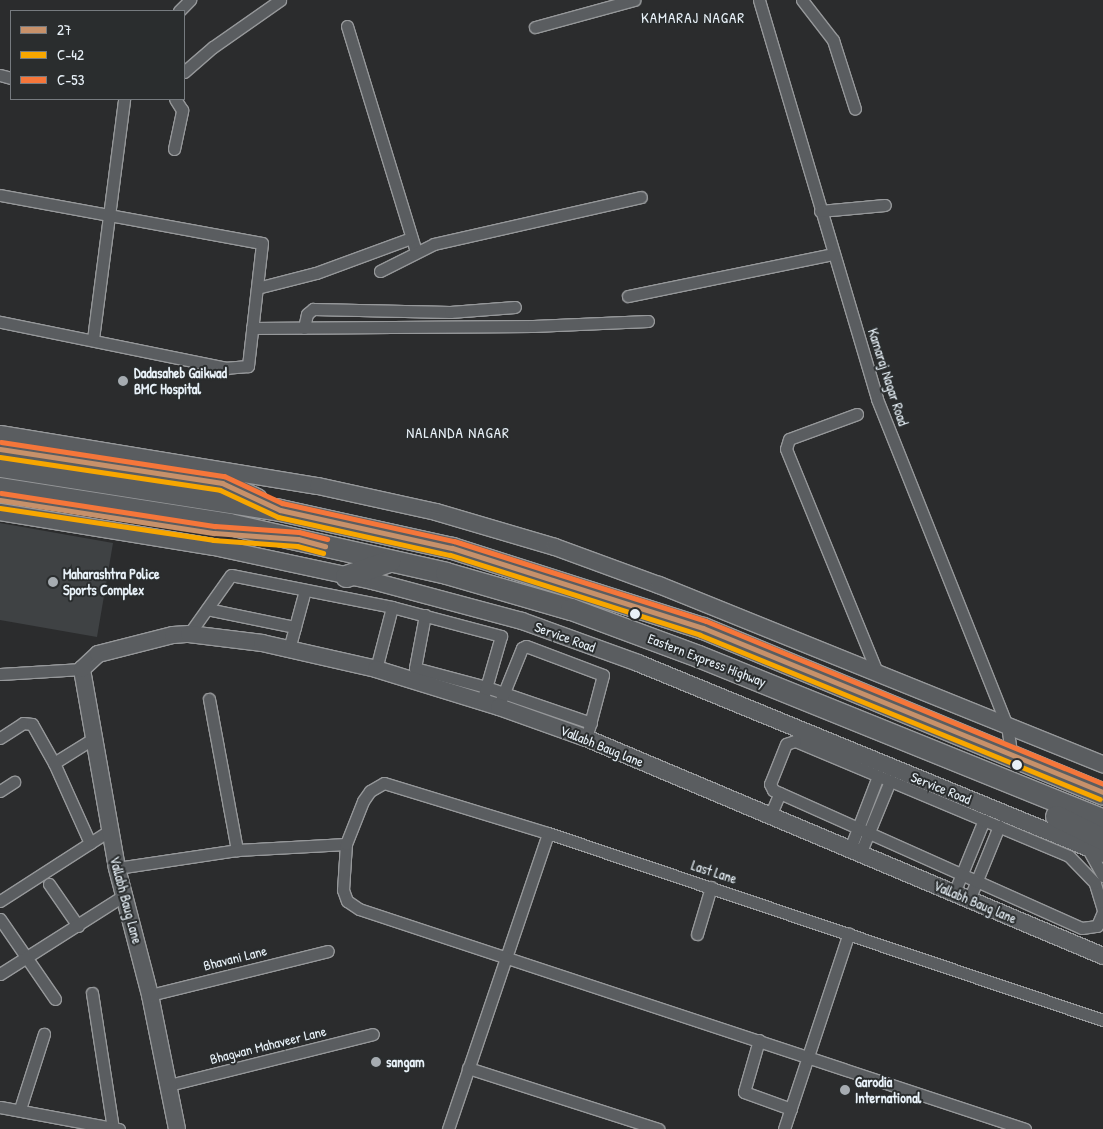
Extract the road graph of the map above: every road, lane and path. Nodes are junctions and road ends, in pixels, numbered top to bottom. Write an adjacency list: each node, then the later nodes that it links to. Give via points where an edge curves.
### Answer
1 (190, 0): 6 (street)
2 (280, 0): 9 (street, via 213,47)
3 (634, 0): 8 (street)
4 (759, 0): 17 (street, Kamaraj Nagar Road)
5 (802, 0): 12 (street, via 833,40)
6 (180, 10)
7 (346, 26): 19 (street)
8 (535, 27)
9 (185, 71)
10 (124, 100): 18 (street)
11 (176, 100): 13 (street, via 182,110)
12 (855, 109)
13 (174, 149)
14 (0, 195): 18 (street)
15 (641, 197): 20 (street, via 434,244)
16 (885, 205): 17 (street)
17 (820, 211): 21 (street, Kamaraj Nagar Road)
18 (110, 213): 23 (street, via 262,243); 30 (street)
19 (411, 238): 20 (street); 23 (street, via 316,273)
20 (416, 252): 22 (street)
21 (832, 254): 24 (street); 57 (street, Kamaraj Nagar Road, via 876,399)
22 (380, 271)
23 (257, 288): 28 (street)
24 (628, 296)
25 (515, 307): 29 (street, via 450,312 313,309 307,314)
26 (648, 321): 29 (street, via 533,326)
27 (0, 322): 30 (street)
28 (252, 328): 29 (street); 30 (street, via 248,366 227,368)
29 (304, 328)
30 (93, 339)
31 (857, 414): 53 (street, via 789,439 786,448)
32 (0, 434): 53 (street, via 299,482 436,512 555,547)
33 (0, 449): 37 (highway, via 222,483)
34 (0, 466): 37 (highway)
35 (0, 488): 39 (highway, via 229,524)
36 (0, 500): 39 (highway, via 214,533)
37 (280, 510): 61 (highway, Eastern Express Highway, via 452,548 703,628)
38 (0, 512): 41 (street, Service Road, via 214,547)
39 (298, 539): 40 (highway, Eastern Express Highway)
40 (389, 560): 41 (highway); 45 (highway, Eastern Express Highway)
41 (346, 576): 81 (street, Service Road, via 522,621 638,663)
42 (305, 590): 43 (street); 44 (street, via 231,575); 47 (street)
43 (392, 606): 46 (street); 51 (street)
44 (207, 609): 47 (street); 48 (street)
45 (571, 609): 71 (highway, Eastern Express Highway, via 698,656); 81 (highway, via 619,640 1058,817)
46 (425, 615): 54 (street, via 415,668); 54 (street, via 502,636)
47 (295, 627): 49 (street)
48 (190, 634): 49 (street, Vallabh Baug lane); 50 (street, Vallabh Baug lane, via 98,654)
49 (289, 650): 51 (street, Vallabh Baug lane)
50 (82, 669): 52 (street); 60 (street, Vallabh Baug Lane)
51 (376, 669): 54 (street, Vallabh Baug lane)
52 (0, 674)
53 (878, 674): 57 (street)
54 (484, 694): 56 (street, Vallabh Baug lane)
55 (209, 699): 82 (street)
56 (501, 700): 58 (street, Vallabh Baug lane); 58 (street, via 522,648 526,646 603,675)
57 (1007, 726): 61 (street, Kamaraj Nagar Road); 63 (street)
58 (588, 730): 70 (street, Vallabh Baug lane)
59 (0, 738): 62 (street, via 23,723 32,724)
60 (94, 738): 62 (street); 76 (street, Vallabh Baug Lane)
61 (1012, 756): 68 (highway, Eastern Express Highway)
62 (54, 763): 79 (street)
63 (1103, 764)
64 (878, 776): 65 (street); 69 (street, via 792,741 786,744 770,784); 75 (street)
65 (890, 781): 72 (street); 77 (street)
66 (14, 782): 67 (street)
67 (0, 791)
68 (1100, 791)
69 (780, 793): 70 (street); 75 (street)
70 (770, 816): 83 (street, Vallabh Baug lane)
71 (1094, 817): 73 (highway, Eastern Express Highway)
72 (984, 820): 74 (street); 85 (street)
73 (1103, 824)
74 (999, 826): 87 (street); 93 (street, via 1076,861 1094,882)
75 (858, 827): 77 (street); 83 (street)
76 (110, 830): 79 (street); 84 (street, Vallabh Baug Lane)
77 (869, 832): 83 (street); 85 (street)
78 (548, 833): 80 (street, Last Lane, via 384,783 370,791 363,801); 89 (street, Last Lane); 101 (street)
79 (90, 843): 92 (street)
80 (346, 844): 82 (street); 101 (street, via 343,890 347,901 359,909)
81 (1098, 847): 86 (street)
82 (237, 850): 84 (street)
83 (855, 852): 91 (street, Vallabh Baug lane)
84 (117, 868): 90 (street, Vallabh Baug Lane)
85 (963, 873): 87 (street); 91 (street)
86 (1103, 876)
87 (976, 880): 91 (street); 95 (street)
88 (48, 884): 96 (street)
89 (712, 887): 97 (street, Last Lane); 98 (street)
90 (126, 894): 96 (street); 106 (street, Vallabh Baug Lane)
91 (961, 896): 99 (street, Vallabh Baug lane)
92 (0, 901)
93 (1103, 911): 95 (street, via 1100,923 1093,928 1082,928)
94 (0, 919): 103 (street)
95 (1062, 919): 99 (street)
96 (78, 926): 103 (street)
97 (849, 933): 108 (street, Last Lane); 112 (street)
98 (697, 934)
99 (1054, 936): 102 (street, Vallabh Baug lane)
100 (328, 951): 106 (street, Bhavani Lane)
101 (506, 956): 111 (street); 113 (street)
102 (1103, 956)
103 (27, 958): 104 (street); 107 (street)
104 (0, 974)
105 (92, 993): 118 (street)
106 (150, 995): 114 (street, Vallabh Baug Lane)
107 (55, 999)
108 (1103, 1020)
109 (44, 1034): 116 (street)
110 (373, 1034): 114 (street, Bhagwan Mahaveer Lane)
111 (759, 1040): 112 (street); 117 (street, via 744,1092)
112 (808, 1057): 117 (street); 123 (street)
113 (468, 1068): 120 (street); 121 (street)
114 (169, 1085): 119 (street, Vallabh Baug Lane)
115 (0, 1106): 116 (street)
116 (20, 1109): 118 (street)
117 (790, 1109): 122 (street)
118 (116, 1129)
119 (177, 1129)
120 (448, 1129)
121 (658, 1129)
122 (784, 1129)
123 (1025, 1129)

